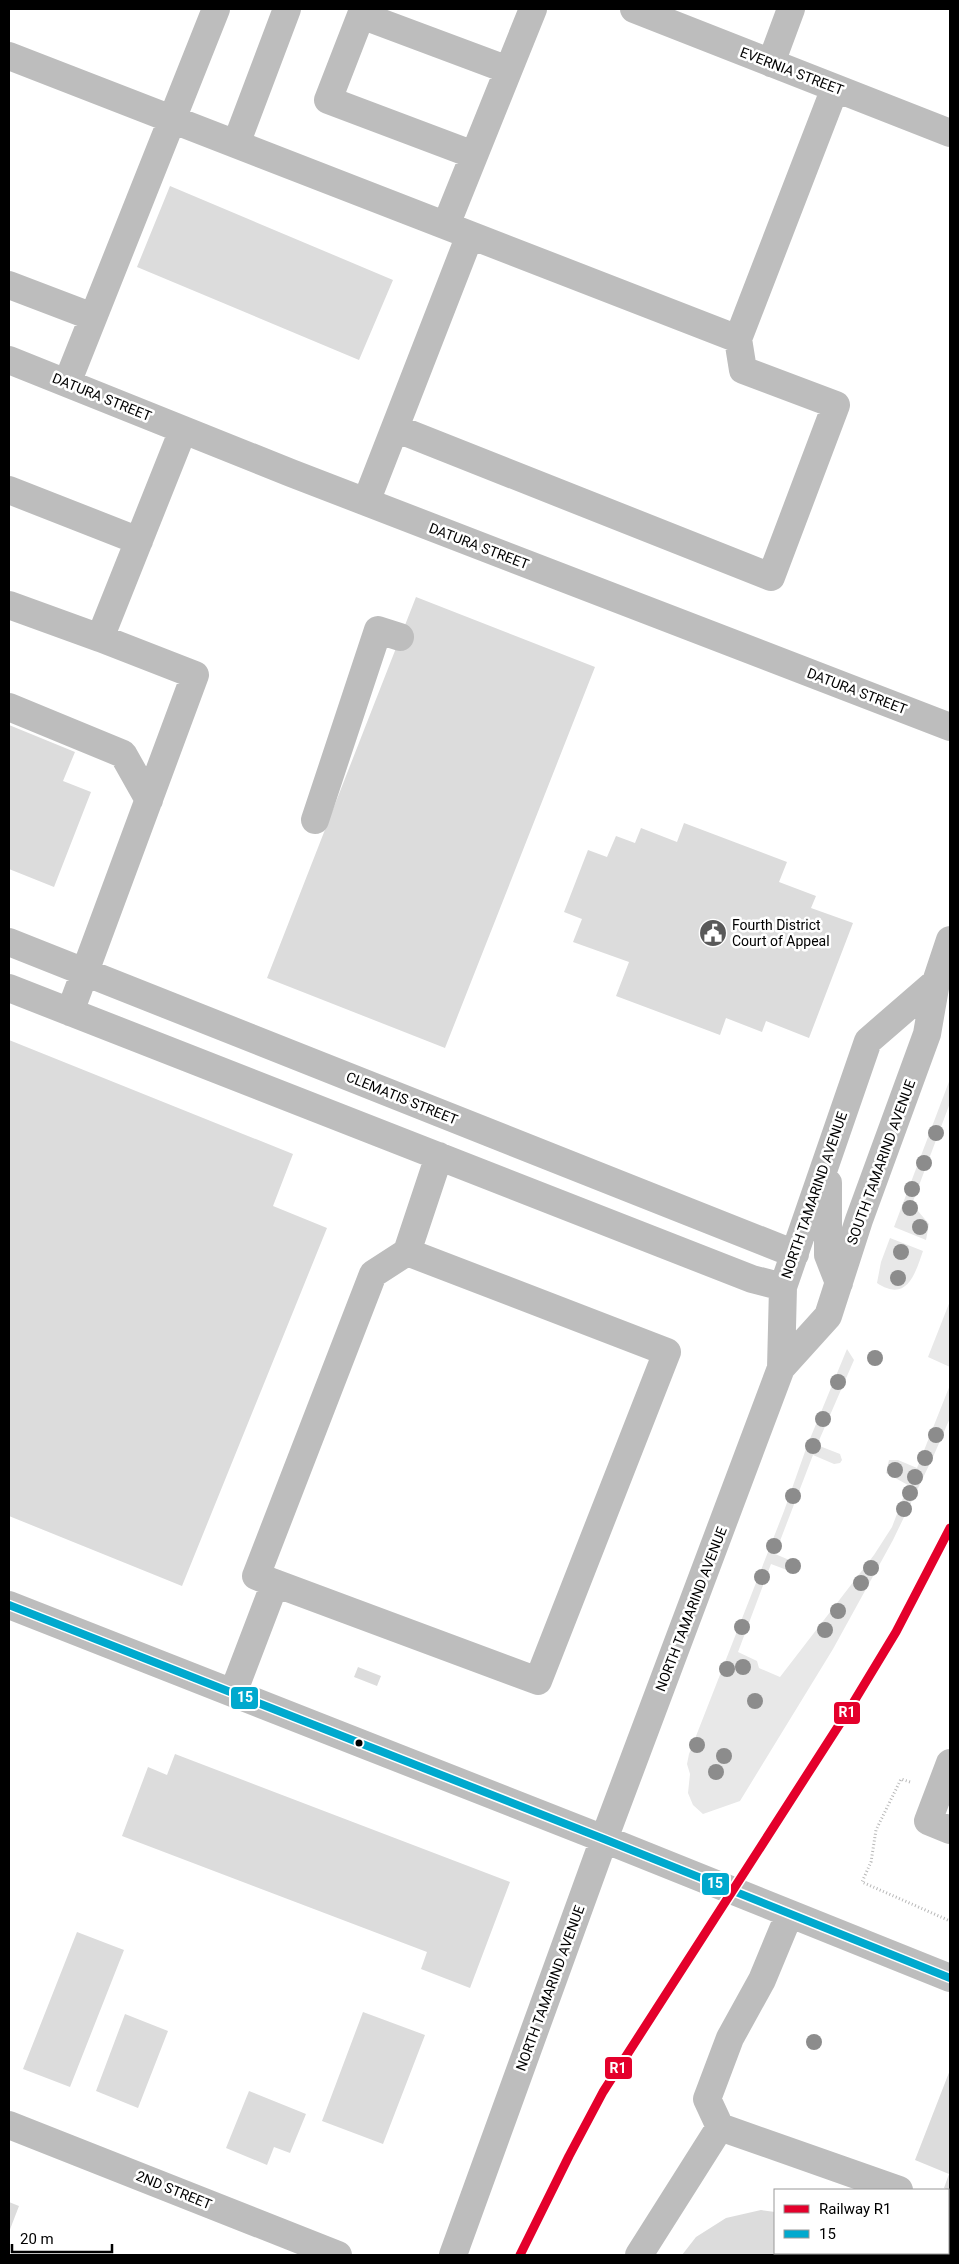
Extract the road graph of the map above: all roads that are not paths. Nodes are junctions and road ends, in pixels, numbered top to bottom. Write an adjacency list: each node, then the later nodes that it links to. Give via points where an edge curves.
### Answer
1 (216, 9): 10 (street)
2 (287, 9): 12 (street)
3 (533, 9): 8 (street)
4 (634, 9): 7 (street, EVERNIA STREET)
5 (791, 9): 7 (street)
6 (9, 56): 10 (street)
7 (771, 63): 9 (street, EVERNIA STREET)
8 (508, 70): 13 (street); 13 (street, via 362,14 328,100)
9 (835, 88): 11 (street, EVERNIA STREET); 17 (street)
10 (172, 119): 12 (street); 16 (street)
11 (950, 133)
12 (236, 144): 14 (street)
13 (474, 156): 14 (street)
14 (458, 230): 17 (street); 20 (street)
15 (9, 286): 16 (street)
16 (93, 317): 19 (street)
17 (738, 339): 20 (street, via 743,370 836,405 771,577)
18 (9, 360): 19 (street, DATURA STREET)
19 (66, 383): 21 (street, DATURA STREET)
20 (395, 428): 23 (street)
21 (183, 430): 23 (street, DATURA STREET); 24 (street)
22 (9, 490): 24 (street)
23 (366, 502): 29 (street, DATURA STREET)
24 (139, 540): 27 (street)
25 (9, 605): 27 (street)
26 (400, 637): 31 (street, via 378,630)
27 (100, 638): 30 (street, via 196,676)
28 (9, 707): 30 (street, via 123,754)
29 (950, 727)
30 (149, 800): 34 (street)
31 (315, 820)
32 (950, 940): 35 (street, SOUTH TAMARIND AVENUE)
33 (9, 942): 34 (street, CLEMATIS STREET)
34 (85, 973): 37 (street); 41 (street, CLEMATIS STREET)
35 (936, 982): 38 (street, NORTH TAMARIND AVENUE, via 868,1041); 42 (street, SOUTH TAMARIND AVENUE, via 927,1034)
36 (9, 988): 37 (street)
37 (70, 1012): 39 (street)
38 (830, 1151): 41 (street, NORTH TAMARIND AVENUE); 42 (street, via 828,1255)
39 (440, 1156): 40 (street); 43 (street, via 752,1279)
40 (407, 1252): 45 (street, via 373,1274 256,1576); 45 (street, via 667,1352 538,1681)
41 (795, 1254): 43 (street, NORTH TAMARIND AVENUE)
42 (839, 1283): 44 (street, SOUTH TAMARIND AVENUE, via 828,1316)
43 (783, 1287): 44 (street, NORTH TAMARIND AVENUE)
44 (781, 1368): 50 (street, NORTH TAMARIND AVENUE)
45 (275, 1583): 47 (street)
46 (9, 1606): 47 (street)
47 (233, 1693): 50 (street)
48 (950, 1763): 49 (street, via 928,1821)
49 (950, 1830)
50 (604, 1839): 51 (street); 57 (street, NORTH TAMARIND AVENUE)
51 (789, 1915): 52 (street); 54 (street, via 762,1980 730,2038 707,2099)
52 (950, 1978)
53 (9, 2125): 56 (street, 2ND STREET)
54 (720, 2127): 55 (street); 58 (street)
55 (896, 2189)
56 (338, 2255)
57 (454, 2255)
58 (639, 2255)

